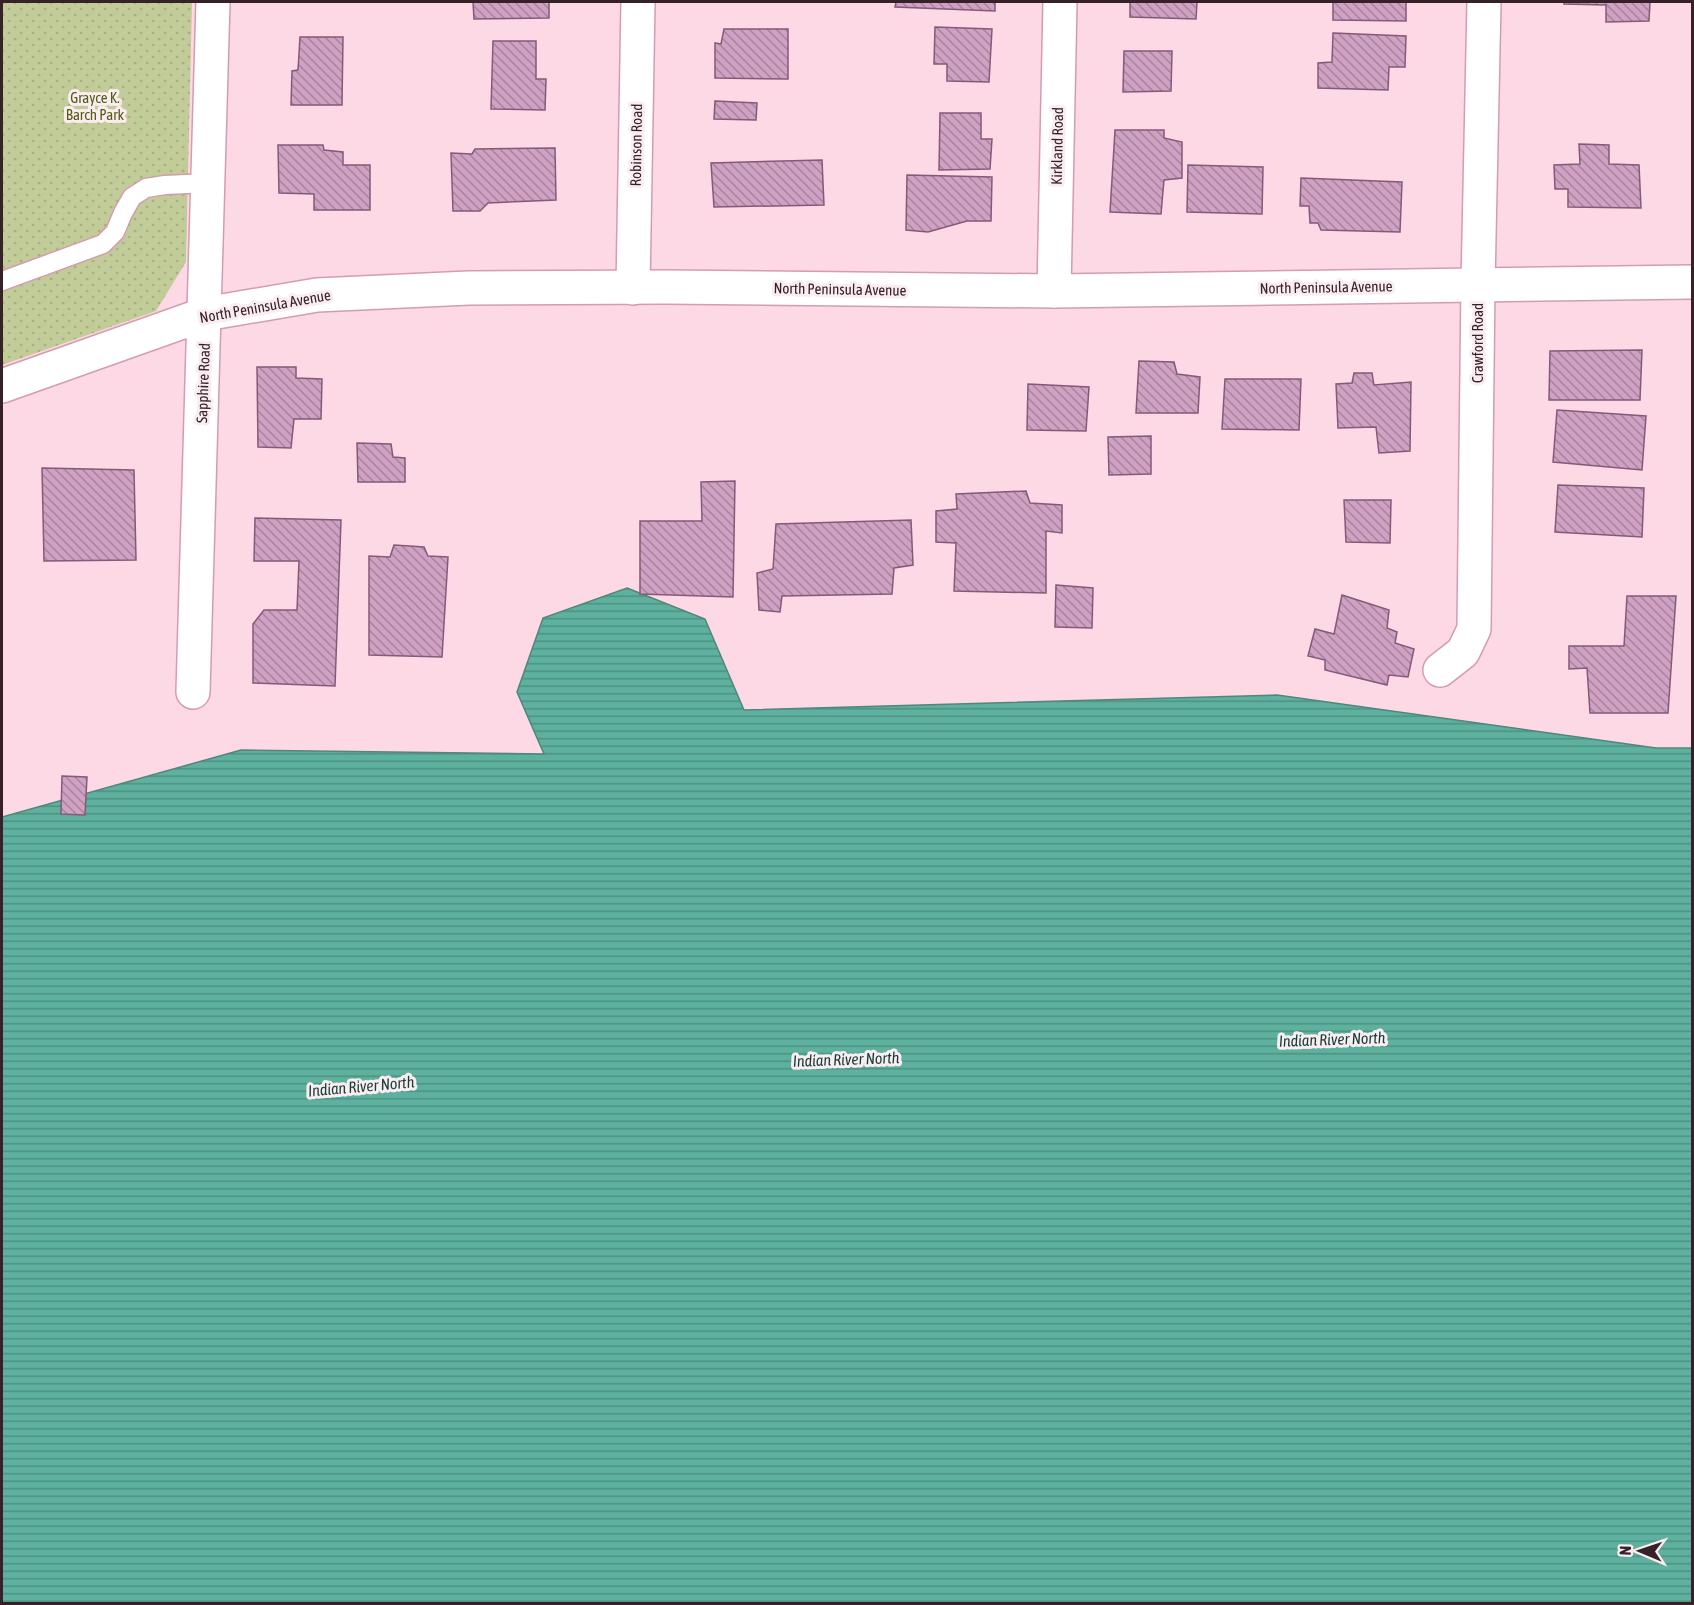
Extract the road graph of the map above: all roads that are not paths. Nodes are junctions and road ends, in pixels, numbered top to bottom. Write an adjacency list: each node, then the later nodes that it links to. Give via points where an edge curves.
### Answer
1 (213, 2): 5 (street, Sapphire Road)
2 (638, 2): 9 (street, Robinson Road)
3 (1060, 2): 10 (street, Kirkland Road)
4 (1484, 2): 8 (street, Crawford Road)
5 (208, 183): 6 (lane, via 147,188 132,197 115,232 103,244); 11 (street, Sapphire Road)
6 (2, 281)
7 (1692, 282): 8 (street, North Peninsula Avenue)
8 (1478, 284): 10 (street, North Peninsula Avenue); 13 (street, Crawford Road, via 1474,629 1463,652)
9 (633, 288): 10 (street, North Peninsula Avenue); 11 (street, North Peninsula Avenue, via 469,288 316,295)
10 (1054, 291)
11 (205, 314): 12 (street, North Peninsula Avenue); 14 (street, Sapphire Road)
12 (2, 386)
13 (1440, 670)
14 (193, 692)

